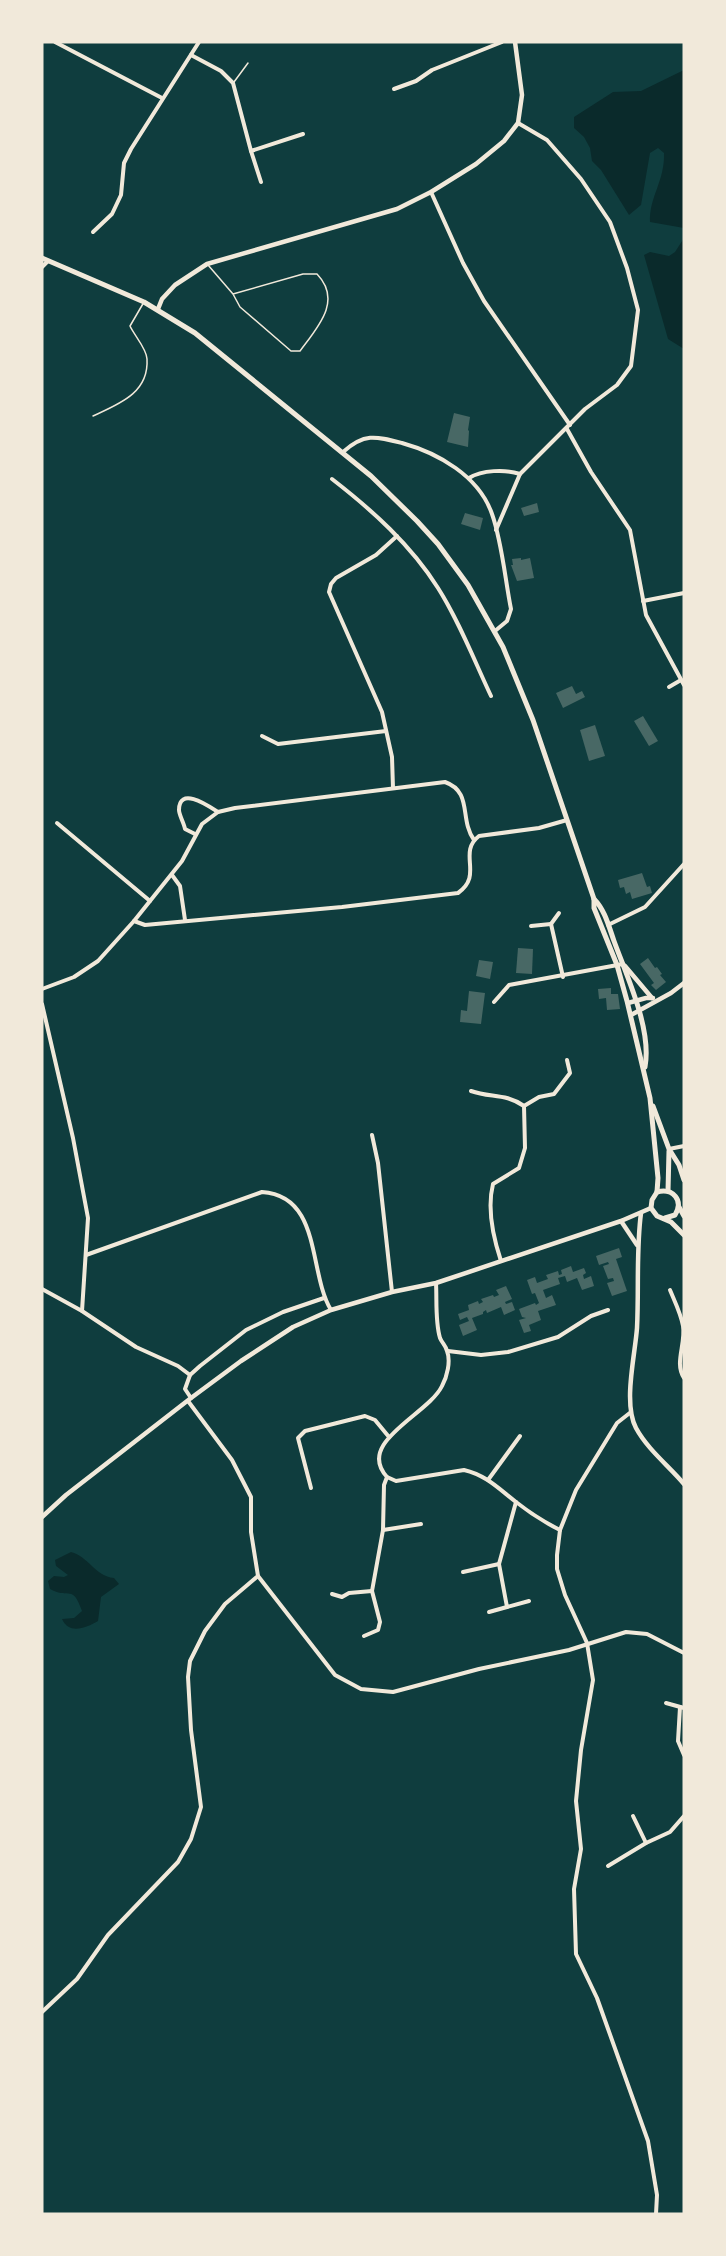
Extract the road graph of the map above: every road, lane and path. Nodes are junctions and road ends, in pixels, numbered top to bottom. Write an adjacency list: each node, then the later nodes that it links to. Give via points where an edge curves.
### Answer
1 (55, 42): 9 (street)
2 (199, 42): 5 (street)
3 (502, 42): 8 (street)
4 (515, 42): 10 (street, via 522,95)
5 (191, 55): 7 (street, via 221,71); 9 (street)
6 (248, 63): 7 (lane)
7 (233, 83): 12 (street)
8 (394, 89)
9 (162, 98): 15 (street, via 124,163 121,195 112,214)
10 (518, 123): 14 (street, via 504,141 476,164); 23 (street, via 547,140 581,179 610,222 638,310 631,366 617,385)
11 (303, 134): 12 (street)
12 (251, 151): 13 (street)
13 (261, 182)
14 (431, 192): 17 (street, via 397,209); 23 (street, via 484,301)
15 (93, 232)
16 (45, 260): 18 (street); 20 (main road)
17 (207, 264): 19 (lane); 21 (street, via 175,285)
18 (42, 267)
19 (233, 294): 19 (lane, via 240,307 291,351 300,351 326,314 325,282 317,274 303,274)
20 (144, 302): 21 (main road); 22 (lane, via 130,326 147,358 142,385 124,402)
21 (158, 309): 24 (main road, via 195,333)
22 (93, 416)
23 (568, 427): 25 (street); 31 (street, via 591,472 630,530)
24 (342, 452): 26 (street, via 361,438 388,439 418,447); 32 (main road, via 388,491 438,544)
25 (520, 474): 26 (street, via 477,473); 28 (street)
26 (469, 478): 28 (street, via 486,501)
27 (332, 479): 29 (street)
28 (496, 530): 32 (street, via 511,609 507,621)
29 (397, 536): 36 (street, via 439,589); 37 (street, via 376,555 336,578 329,592 382,712)
30 (684, 593): 31 (street)
31 (643, 601): 33 (street)
32 (495, 631): 41 (main road, via 527,701)
33 (681, 680): 34 (street); 35 (street)
34 (684, 685)
35 (669, 687)
36 (491, 696)
37 (386, 731): 38 (street, via 278,744); 39 (street)
38 (262, 736)
39 (393, 788): 40 (street); 44 (street, via 445,782 454,785 462,794 467,831)
40 (218, 812): 43 (street); 43 (street, via 193,798 182,802 179,809 185,829)
41 (567, 820): 44 (street); 47 (main road)
42 (57, 823): 48 (street)
43 (195, 834): 46 (street)
44 (474, 840): 50 (street, via 469,852 471,880 458,893)
45 (684, 864): 53 (street, via 645,907)
46 (172, 875): 48 (street); 50 (street, via 180,886)
47 (594, 899): 53 (main road); 55 (main road)
48 (150, 901): 51 (street)
49 (559, 914): 52 (street)
50 (185, 920): 51 (street, via 145,925)
51 (134, 921): 59 (street, via 98,961 74,977)
52 (551, 924): 54 (street); 57 (street)
53 (608, 925): 55 (street); 56 (main road)
54 (531, 926)
55 (602, 928): 56 (main road)
56 (620, 965): 57 (street); 60 (street); 61 (main road); 64 (main road)
57 (563, 976): 63 (street, via 509,985)
58 (684, 983): 62 (street)
59 (42, 989)
60 (652, 998): 61 (street); 62 (street)
61 (636, 1000): 64 (street); 66 (main road)
62 (659, 1000): 66 (street)
63 (494, 1002)
64 (628, 1003): 67 (main road)
65 (42, 1004): 87 (street, via 88,1218)
66 (639, 1012): 67 (street); 69 (main road, via 647,1056)
67 (631, 1016): 69 (main road)
68 (567, 1060): 72 (street, via 570,1073 554,1094 539,1096)
69 (645, 1068): 71 (main road)
70 (471, 1091): 72 (street, via 512,1098)
71 (650, 1098): 75 (main road); 78 (main road)
72 (524, 1106): 88 (street, via 525,1148 519,1168 493,1184 490,1196)
73 (372, 1135): 92 (street)
74 (684, 1146): 75 (street)
75 (669, 1149): 76 (main road); 77 (main road)
76 (684, 1180)
77 (669, 1191): 78 (main road); 79 (main road, via 676,1196)
78 (657, 1192): 80 (main road)
79 (679, 1207): 82 (main road); 83 (main road, via 672,1217)
80 (651, 1208): 81 (street); 83 (main road)
81 (641, 1213): 84 (street); 86 (street)
82 (684, 1216)
83 (664, 1218): 85 (main road)
84 (621, 1221): 86 (street); 88 (street)
85 (684, 1235)
86 (637, 1245): 101 (street)
87 (86, 1255): 93 (street, via 271,1192 291,1203 303,1216); 96 (street)
88 (501, 1261): 89 (street)
89 (436, 1283): 92 (street); 97 (street, via 440,1339)
90 (42, 1289): 96 (street)
91 (670, 1290): 99 (street, via 684,1328 679,1367)
92 (392, 1292): 94 (street)
93 (324, 1298): 94 (street); 98 (street, via 246,1330)
94 (330, 1310): 100 (street, via 293,1327)
95 (608, 1310): 97 (street, via 558,1337 508,1352 481,1355)
96 (82, 1311): 98 (street, via 136,1347)
97 (448, 1351): 103 (street, via 448,1370 442,1387 429,1404)
98 (190, 1375): 100 (street, via 186,1389)
99 (684, 1378)
100 (190, 1400): 109 (street); 115 (street, via 232,1460 251,1497 251,1532)
101 (631, 1412): 106 (street, via 645,1442); 112 (street, via 616,1423 597,1454)
102 (519, 1436): 105 (street)
103 (389, 1437): 104 (street, via 380,1448 378,1461); 107 (street, via 375,1420 365,1416 304,1431 298,1438)
104 (387, 1478): 105 (street, via 396,1481 464,1470); 111 (street)
105 (488, 1480): 108 (street)
106 (684, 1484)
107 (311, 1488)
108 (516, 1502): 112 (street); 113 (street)
109 (42, 1517)
110 (421, 1524): 111 (street)
111 (383, 1530): 116 (street)
112 (560, 1530): 122 (street, via 557,1569)
113 (499, 1564): 114 (street); 119 (street)
114 (463, 1572)
115 (258, 1576): 122 (street, via 335,1675 361,1689 393,1692); 131 (street, via 225,1604 205,1630 190,1661 191,1730 201,1807 190,1839 178,1862 108,1935 77,1979)
116 (372, 1591): 117 (street, via 342,1597); 121 (street, via 380,1622 378,1630)
117 (332, 1594)
118 (529, 1601): 119 (street)
119 (507, 1607): 120 (street)
120 (489, 1612)
121 (364, 1636)
122 (587, 1643): 123 (street, via 626,1632 647,1634); 132 (street, via 593,1680 576,1801 581,1849 574,1889 576,1954 597,1998 648,2141 657,2195)
123 (684, 1653)
124 (666, 1703): 125 (street)
125 (682, 1707): 126 (street, via 678,1741)
126 (684, 1755)
127 (633, 1816): 129 (street)
128 (684, 1816): 129 (street, via 670,1832)
129 (646, 1843): 130 (street)
130 (608, 1866)
131 (42, 2012)
132 (656, 2214)

